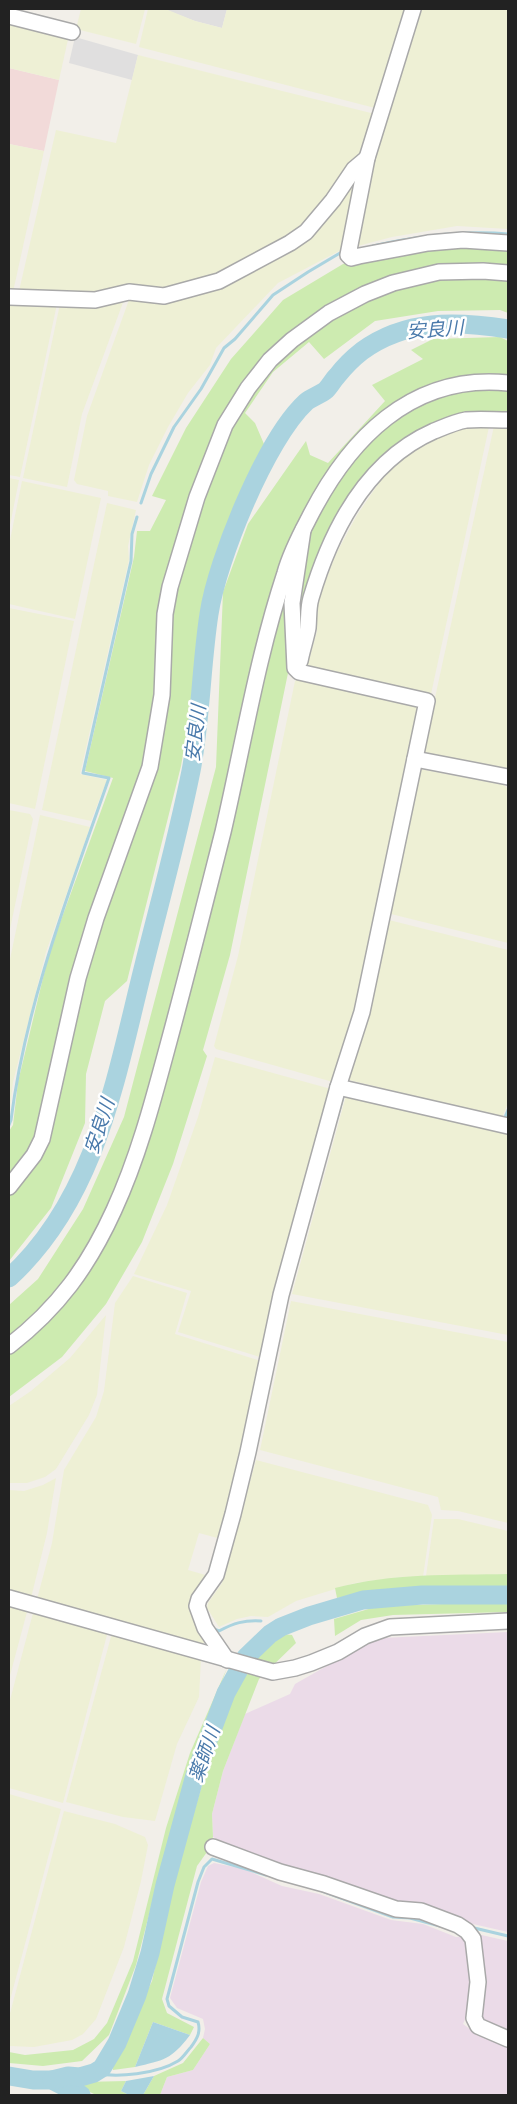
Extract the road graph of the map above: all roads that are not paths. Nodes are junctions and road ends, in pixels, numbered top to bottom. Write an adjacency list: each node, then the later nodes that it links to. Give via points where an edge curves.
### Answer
1 (414, 9): 4 (street)
2 (9, 16): 3 (street)
3 (72, 32)
4 (367, 158): 5 (street, via 348,255 351,258 428,243 462,240); 7 (street, via 354,169 306,232 220,281 164,296 129,292 95,300)
5 (508, 243)
6 (508, 273): 16 (street, via 483,270 439,272 393,283 329,313 270,360 225,425 196,497 170,587 165,614 162,695 150,767 78,978 42,1139 34,1156)
7 (9, 297)
8 (508, 383): 10 (street, via 473,382 442,389 413,400 392,413 363,437 342,463 320,495)
9 (508, 420): 11 (street, via 465,420 417,438 392,456 355,498 328,549 310,598)
10 (303, 530): 11 (street, via 292,603 295,668); 17 (street, via 285,571 270,624 196,941 160,1076 124,1186 104,1232 77,1277 52,1308)
11 (299, 672): 12 (street, via 427,701)
12 (415, 759): 13 (street); 14 (street)
13 (508, 777)
14 (344, 1089): 15 (street); 20 (street, via 281,1295 248,1452 216,1575 197,1606 204,1628)
15 (508, 1126)
16 (9, 1187)
17 (9, 1346)
18 (9, 1598): 20 (street)
19 (508, 1622): 20 (street, via 390,1627 312,1663 273,1672)
20 (230, 1660)
21 (213, 1847): 22 (street, via 396,1909 421,1911 463,1928 473,1939 478,1982 474,2018 478,2026)
22 (508, 2039)

